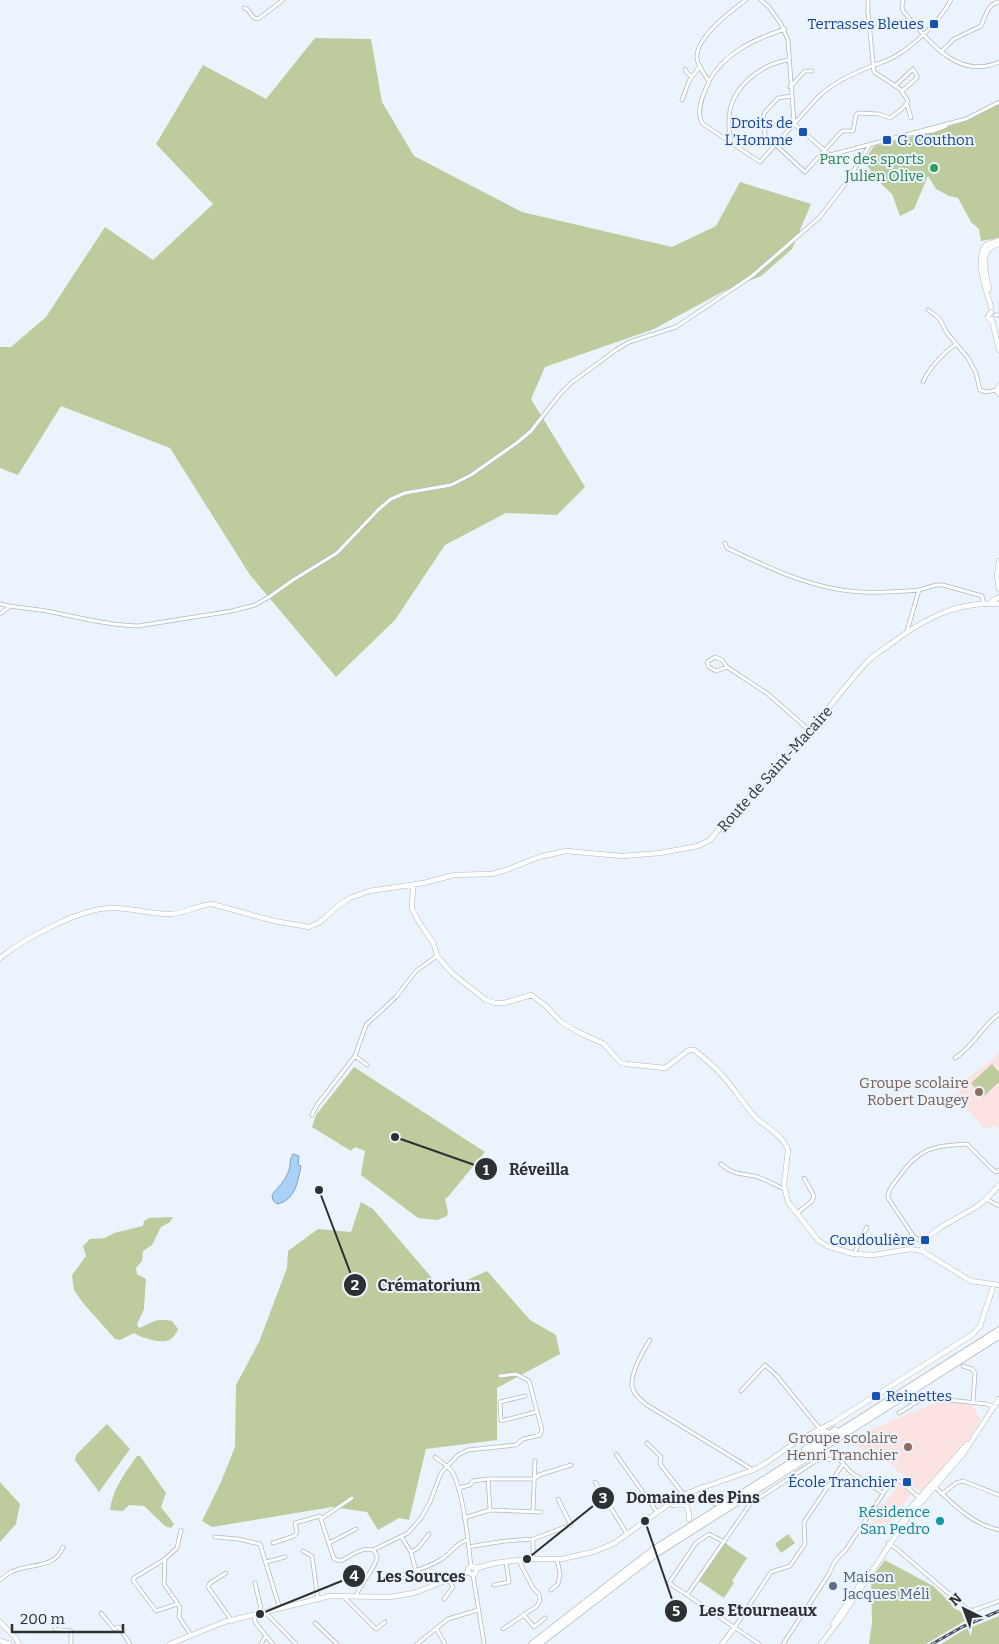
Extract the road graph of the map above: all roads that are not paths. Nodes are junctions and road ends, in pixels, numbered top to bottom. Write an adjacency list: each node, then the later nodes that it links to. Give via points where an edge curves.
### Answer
1 (283, 0): 8 (street, via 258,19)
2 (746, 0): 14 (street, via 704,39 697,53)
3 (761, 0): 9 (street)
4 (868, 0): 15 (street)
5 (903, 0): 10 (street, via 903,11)
6 (951, 0): 10 (street)
7 (999, 2): 11 (street, via 992,4 981,26 954,39)
8 (244, 8)
9 (785, 29): 12 (street); 19 (street, via 744,46 727,59)
10 (923, 34): 11 (street); 15 (street, via 893,57)
11 (941, 52): 13 (street, via 956,63 971,68)
12 (789, 60): 21 (street); 29 (street, via 760,70 737,93 729,117)
13 (999, 62)
14 (700, 66): 18 (street); 19 (street)
15 (874, 66): 20 (street, via 877,75); 28 (street, via 828,88)
16 (685, 69): 18 (street)
17 (812, 71): 21 (street, via 805,71)
18 (691, 76): 24 (street)
19 (709, 82): 29 (street, via 700,105 700,120)
20 (895, 86): 22 (street); 22 (street, via 912,70 917,78)
21 (790, 87): 23 (street)
22 (902, 91): 25 (street)
23 (791, 96): 28 (street); 30 (street, via 778,98 763,117 764,135)
24 (682, 100)
25 (907, 102): 27 (street); 32 (street, via 890,118 858,113 853,131 842,130)
26 (999, 102): 31 (street, via 972,116)
27 (911, 118)
28 (794, 124): 30 (street); 32 (street)
29 (731, 144): 30 (street, via 760,162)
30 (775, 145): 32 (street, via 805,172)
31 (870, 145): 32 (street, via 830,155); 50 (street, via 845,184 812,225 752,276 680,324 629,342 616,350 571,383 531,431 496,458 459,482 391,499 337,553 255,605 138,626)
32 (824, 151)
33 (999, 242): 35 (street, via 986,245 981,255)
34 (928, 310): 36 (street, via 939,318)
35 (994, 314): 37 (street)
36 (956, 344): 38 (street, via 941,357); 39 (street, via 974,368 980,390)
37 (999, 350)
38 (923, 382)
39 (998, 390)
40 (725, 543): 44 (street, via 726,548 817,585 872,593)
41 (999, 563): 42 (street); 43 (street)
42 (999, 572)
43 (999, 589)
44 (919, 590): 48 (street, via 943,585 982,596); 52 (street)
45 (999, 597): 46 (street, Route de Saint-Macaire)
46 (990, 603): 48 (street, Route de Saint-Macaire); 49 (street, Route de Saint-Macaire)
47 (0, 604): 50 (street)
48 (984, 604): 52 (street, Route de Saint-Macaire, via 956,608)
49 (999, 604)
50 (9, 606): 51 (street)
51 (0, 614)
52 (907, 631): 54 (street, Route de Saint-Macaire, via 866,664)
53 (727, 667): 53 (street, via 715,657 707,662 716,672); 54 (street, via 768,694)
54 (810, 731): 55 (street, Route de Saint-Macaire, via 710,840 698,846 622,856 566,851 492,874 454,876)
55 (413, 885): 56 (street, via 412,909 434,944); 57 (street, Route de Saint-Macaire, via 356,896 309,927 212,904 172,914 100,908 69,919)
56 (437, 956): 59 (street, via 416,971 396,997 366,1025); 67 (street, via 452,974 486,1000 504,1003 531,995 561,1022 604,1044 615,1058 626,1064 665,1068 689,1050 694,1050 720,1072 757,1118 786,1144)
57 (0, 958)
58 (999, 1014): 60 (street)
59 (355, 1056): 61 (street); 62 (street)
60 (955, 1058)
61 (367, 1065)
62 (312, 1115)
63 (721, 1164): 67 (street, via 740,1175 756,1176)
64 (999, 1170): 72 (street, via 994,1171 967,1144 925,1150 907,1166 888,1192 888,1198 914,1237)
65 (804, 1178): 70 (street, via 814,1196)
66 (999, 1185): 68 (street)
67 (784, 1187): 70 (street, via 788,1202)
68 (986, 1199): 69 (street); 72 (street)
69 (999, 1206)
70 (796, 1213): 74 (street, via 826,1246)
71 (867, 1228): 74 (street)
72 (923, 1242): 73 (street)
73 (922, 1250): 74 (street); 75 (street, via 971,1281)
74 (854, 1254)
75 (996, 1285): 89 (street, via 980,1326 973,1334)
76 (999, 1330): 85 (highway)
77 (999, 1336): 198 (highway, via 656,1554)
78 (650, 1340): 97 (street, via 638,1360 632,1386 638,1397)
79 (963, 1366): 84 (street, via 972,1368 975,1373)
80 (500, 1376): 87 (street, via 516,1374 530,1382)
81 (741, 1391): 89 (street, via 765,1365)
82 (525, 1396): 87 (street, via 500,1402 501,1421)
83 (999, 1399): 86 (street)
84 (973, 1402): 86 (street); 88 (street, via 930,1398 920,1400)
85 (880, 1406): 89 (highway, via 828,1434); 100 (highway)
86 (994, 1407): 102 (street)
87 (536, 1412): 96 (street, via 542,1430 540,1434 523,1439 516,1445 468,1450)
88 (899, 1413)
89 (820, 1429): 97 (street); 100 (highway, via 817,1440)
90 (647, 1443): 108 (street)
91 (616, 1454): 118 (street)
92 (435, 1457): 96 (street)
93 (535, 1461): 99 (street)
94 (843, 1464): 106 (street); 131 (street, via 838,1459 814,1462 750,1504); 178 (street, via 804,1522 805,1544 790,1566 771,1572)
95 (571, 1465): 99 (street)
96 (448, 1467): 105 (street); 127 (street, via 421,1518)
97 (754, 1470): 104 (street)
98 (488, 1479): 99 (street); 105 (street); 115 (street)
99 (534, 1479): 116 (street)
100 (761, 1481): 103 (highway)
101 (595, 1482): 126 (street)
102 (933, 1485): 107 (street); 112 (street)
103 (754, 1486): 113 (highway, via 720,1503); 137 (highway)
104 (702, 1487): 108 (street); 113 (street, via 706,1500)
105 (458, 1488): 120 (street)
106 (883, 1494): 112 (street, via 897,1480); 201 (street, via 832,1565 830,1574)
107 (942, 1494): 109 (street, via 963,1481); 124 (street, via 970,1518 985,1527)
108 (684, 1495): 114 (street)
109 (999, 1495)
110 (352, 1498): 119 (street)
111 (558, 1499): 129 (street, via 571,1525)
112 (921, 1499): 134 (street, via 905,1515)
113 (713, 1502)
114 (671, 1503): 118 (street); 121 (street, via 687,1506)
115 (490, 1510): 116 (street); 120 (street)
116 (533, 1511): 117 (street)
117 (541, 1512)
118 (657, 1512): 126 (street)
119 (321, 1518): 132 (street, via 295,1523 297,1532 294,1536); 133 (street)
120 (464, 1518): 130 (street)
121 (689, 1519): 137 (highway)
122 (356, 1529): 133 (street)
123 (181, 1530): 142 (street, via 177,1548)
124 (999, 1530)
125 (429, 1534): 140 (street)
126 (627, 1534): 144 (street, via 593,1552)
127 (401, 1536): 138 (street); 140 (street)
128 (215, 1537): 146 (street, via 260,1544)
129 (534, 1538): 136 (street); 143 (street)
130 (467, 1540): 136 (street); 150 (street)
131 (724, 1542): 160 (street); 160 (street, via 709,1534 696,1543 670,1583)
132 (273, 1543)
133 (329, 1543): 138 (street, via 332,1555 338,1561 359,1550)
134 (889, 1544): 165 (street, via 968,1610); 202 (street)
135 (63, 1547): 155 (street, via 51,1562 13,1571)
136 (468, 1547): 148 (street)
137 (654, 1549): 197 (highway)
138 (373, 1550): 162 (street, via 378,1557 376,1563)
139 (304, 1551): 164 (street, via 312,1556)
140 (411, 1552): 150 (street)
141 (285, 1557): 146 (street)
142 (165, 1559): 166 (street, via 164,1584); 166 (street, via 133,1580 156,1611)
143 (534, 1559): 144 (street); 145 (street)
144 (557, 1559): 159 (street, via 560,1574 558,1584)
145 (520, 1560): 147 (street); 171 (street, via 540,1600)
146 (266, 1562): 167 (street)
147 (506, 1562): 149 (street); 158 (street, via 509,1582)
148 (471, 1566): 149 (street); 151 (street)
149 (476, 1568): 153 (street)
150 (416, 1571): 154 (street)
151 (468, 1572): 153 (street); 156 (street)
152 (226, 1573): 174 (street, via 208,1587)
153 (474, 1575): 168 (street)
154 (398, 1576)
155 (0, 1580)
156 (449, 1580): 162 (street, via 390,1598); 163 (street, via 453,1587)
157 (255, 1583): 170 (street)
158 (494, 1585)
159 (551, 1590)
160 (687, 1595): 178 (street)
161 (344, 1596): 162 (street); 164 (street); 176 (street, via 376,1629)
162 (356, 1596)
163 (444, 1599)
164 (318, 1600): 167 (street)
165 (999, 1601)
166 (177, 1604): 182 (street, via 180,1607 179,1617)
167 (280, 1610): 170 (street)
168 (478, 1610): 179 (street, via 448,1619); 185 (street)
169 (101, 1613): 189 (street, via 114,1628 119,1627)
170 (264, 1613): 172 (street); 193 (street)
171 (524, 1615): 173 (street, via 534,1627); 181 (street)
172 (254, 1616): 174 (street); 183 (street)
173 (545, 1618)
174 (232, 1621): 182 (street)
175 (0, 1622): 187 (street)
176 (385, 1622)
177 (315, 1623): 194 (street)
178 (734, 1627): 199 (street); 200 (street)
179 (436, 1628): 195 (street); 196 (street)
180 (55, 1629): 188 (street, via 71,1631)
181 (503, 1629)
182 (191, 1636): 190 (street)
183 (266, 1636): 191 (street); 192 (street)
184 (0, 1641): 186 (street)
185 (484, 1642)
186 (10, 1644)
187 (19, 1644)
188 (71, 1644)
189 (130, 1644)
190 (173, 1644)
191 (261, 1644)
192 (273, 1644)
193 (296, 1644)
194 (337, 1644)
195 (417, 1644)
196 (445, 1644)
197 (532, 1644)
198 (539, 1644)
199 (722, 1644)
200 (759, 1644)
201 (783, 1644)
202 (821, 1644)

